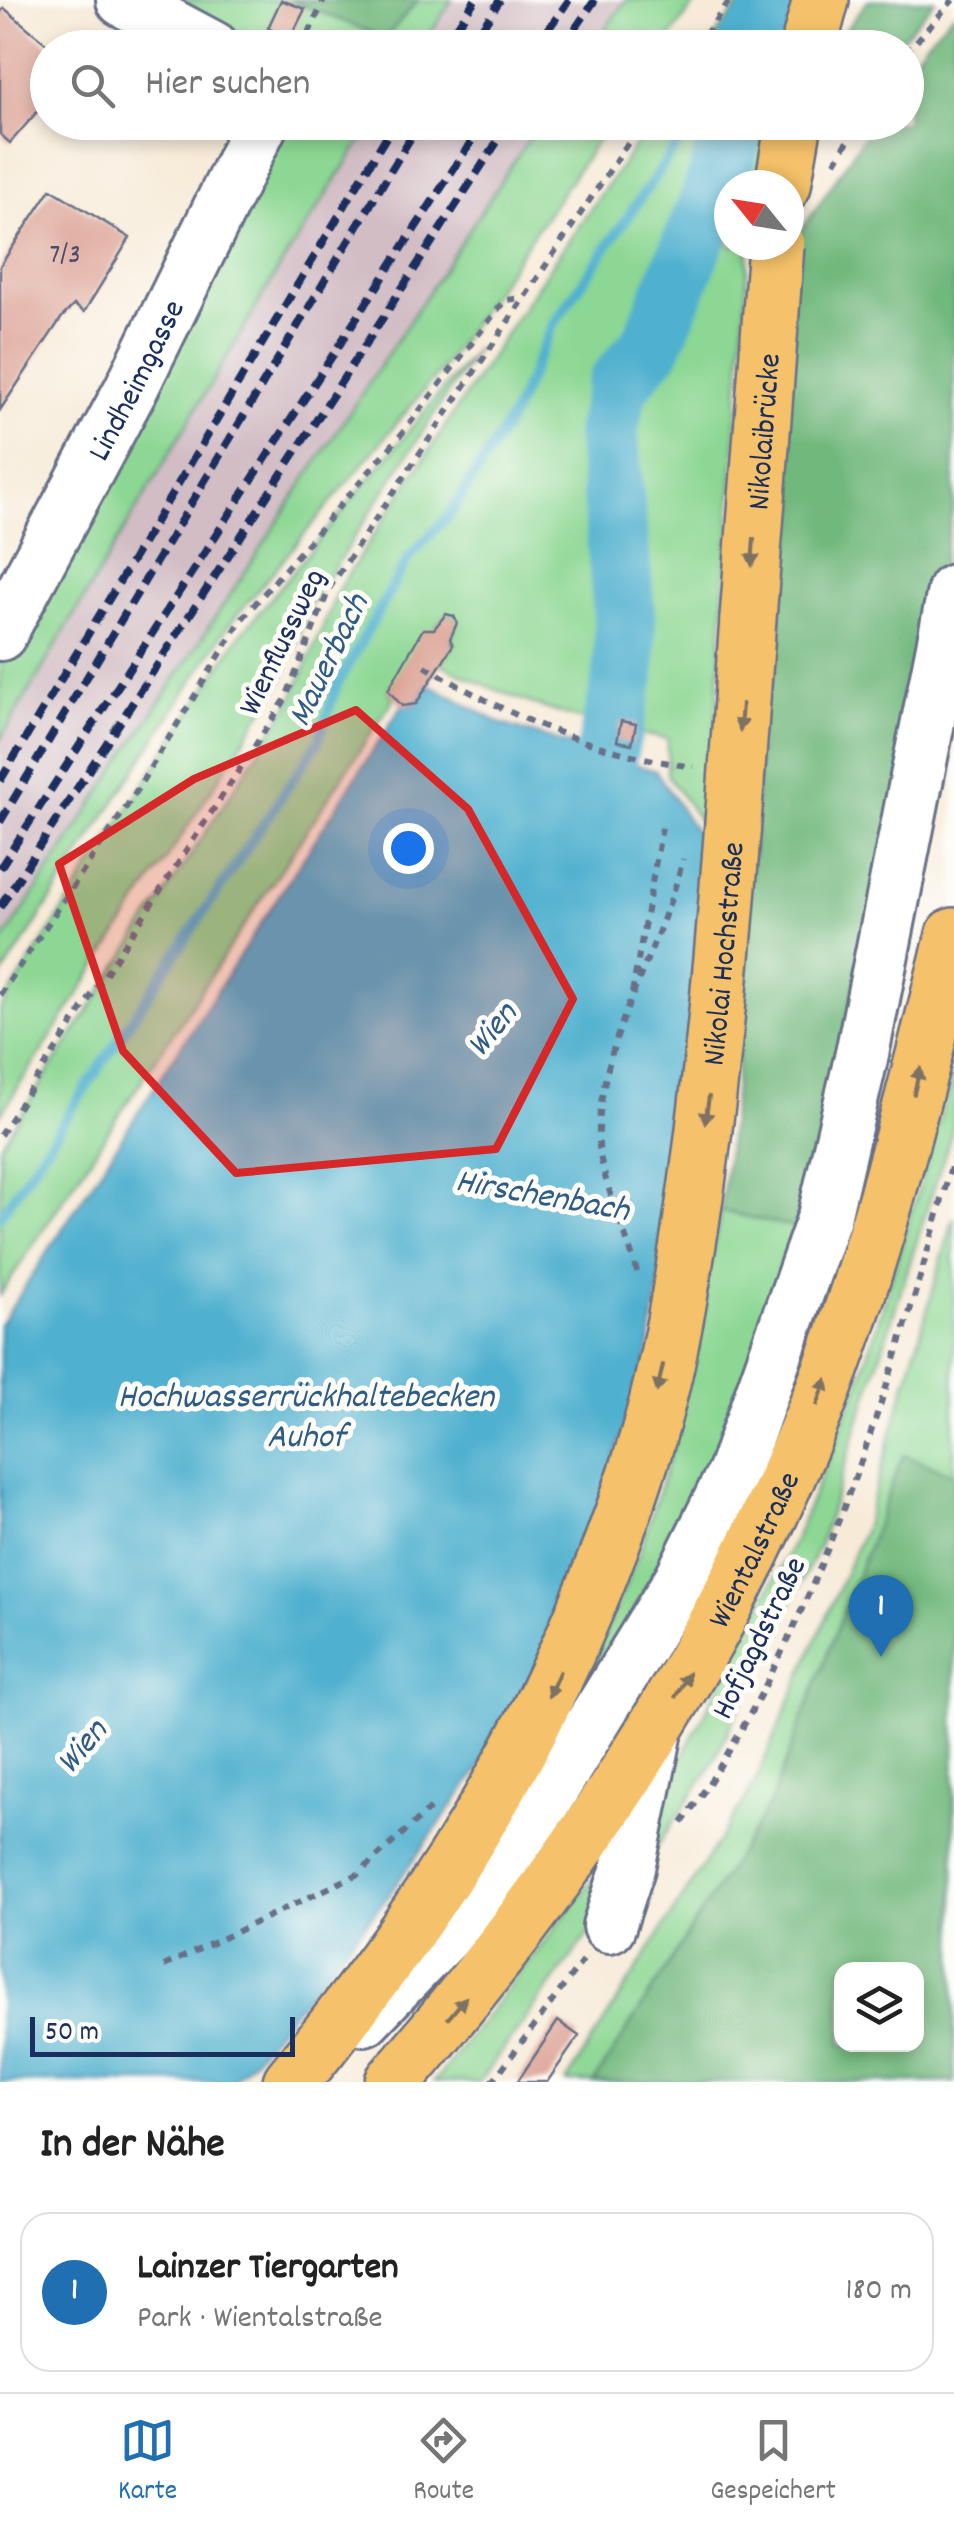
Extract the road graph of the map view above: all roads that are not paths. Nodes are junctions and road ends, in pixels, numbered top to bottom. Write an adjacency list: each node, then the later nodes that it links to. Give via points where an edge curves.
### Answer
1 (123, 0): 3 (street)
2 (821, 0): 4 (main road)
3 (179, 30)
4 (813, 30)
5 (253, 140): 11 (street, Lindheimgasse)
6 (791, 140): 7 (main road)
7 (786, 170)
8 (775, 260): 10 (main road, Nikolaibrücke, one-way to 10, bridge)
9 (954, 591): 16 (street, via 824,1216 734,1472 680,1579 528,1828 462,1918)
10 (748, 619): 15 (main road, Nikolai Hochstraße, one-way to 15, via 717,1033 662,1285 639,1466 549,1697 465,1848)
11 (0, 634)
12 (954, 936): 13 (main road, Wientalstraße, one-way to 12, via 718,1622 810,1425 882,1215)
13 (656, 1731): 14 (street); 17 (main road, Wientalstraße, one-way to 13, via 531,1916)
14 (609, 1926)
15 (291, 2082)
16 (304, 2082)
17 (393, 2082)

